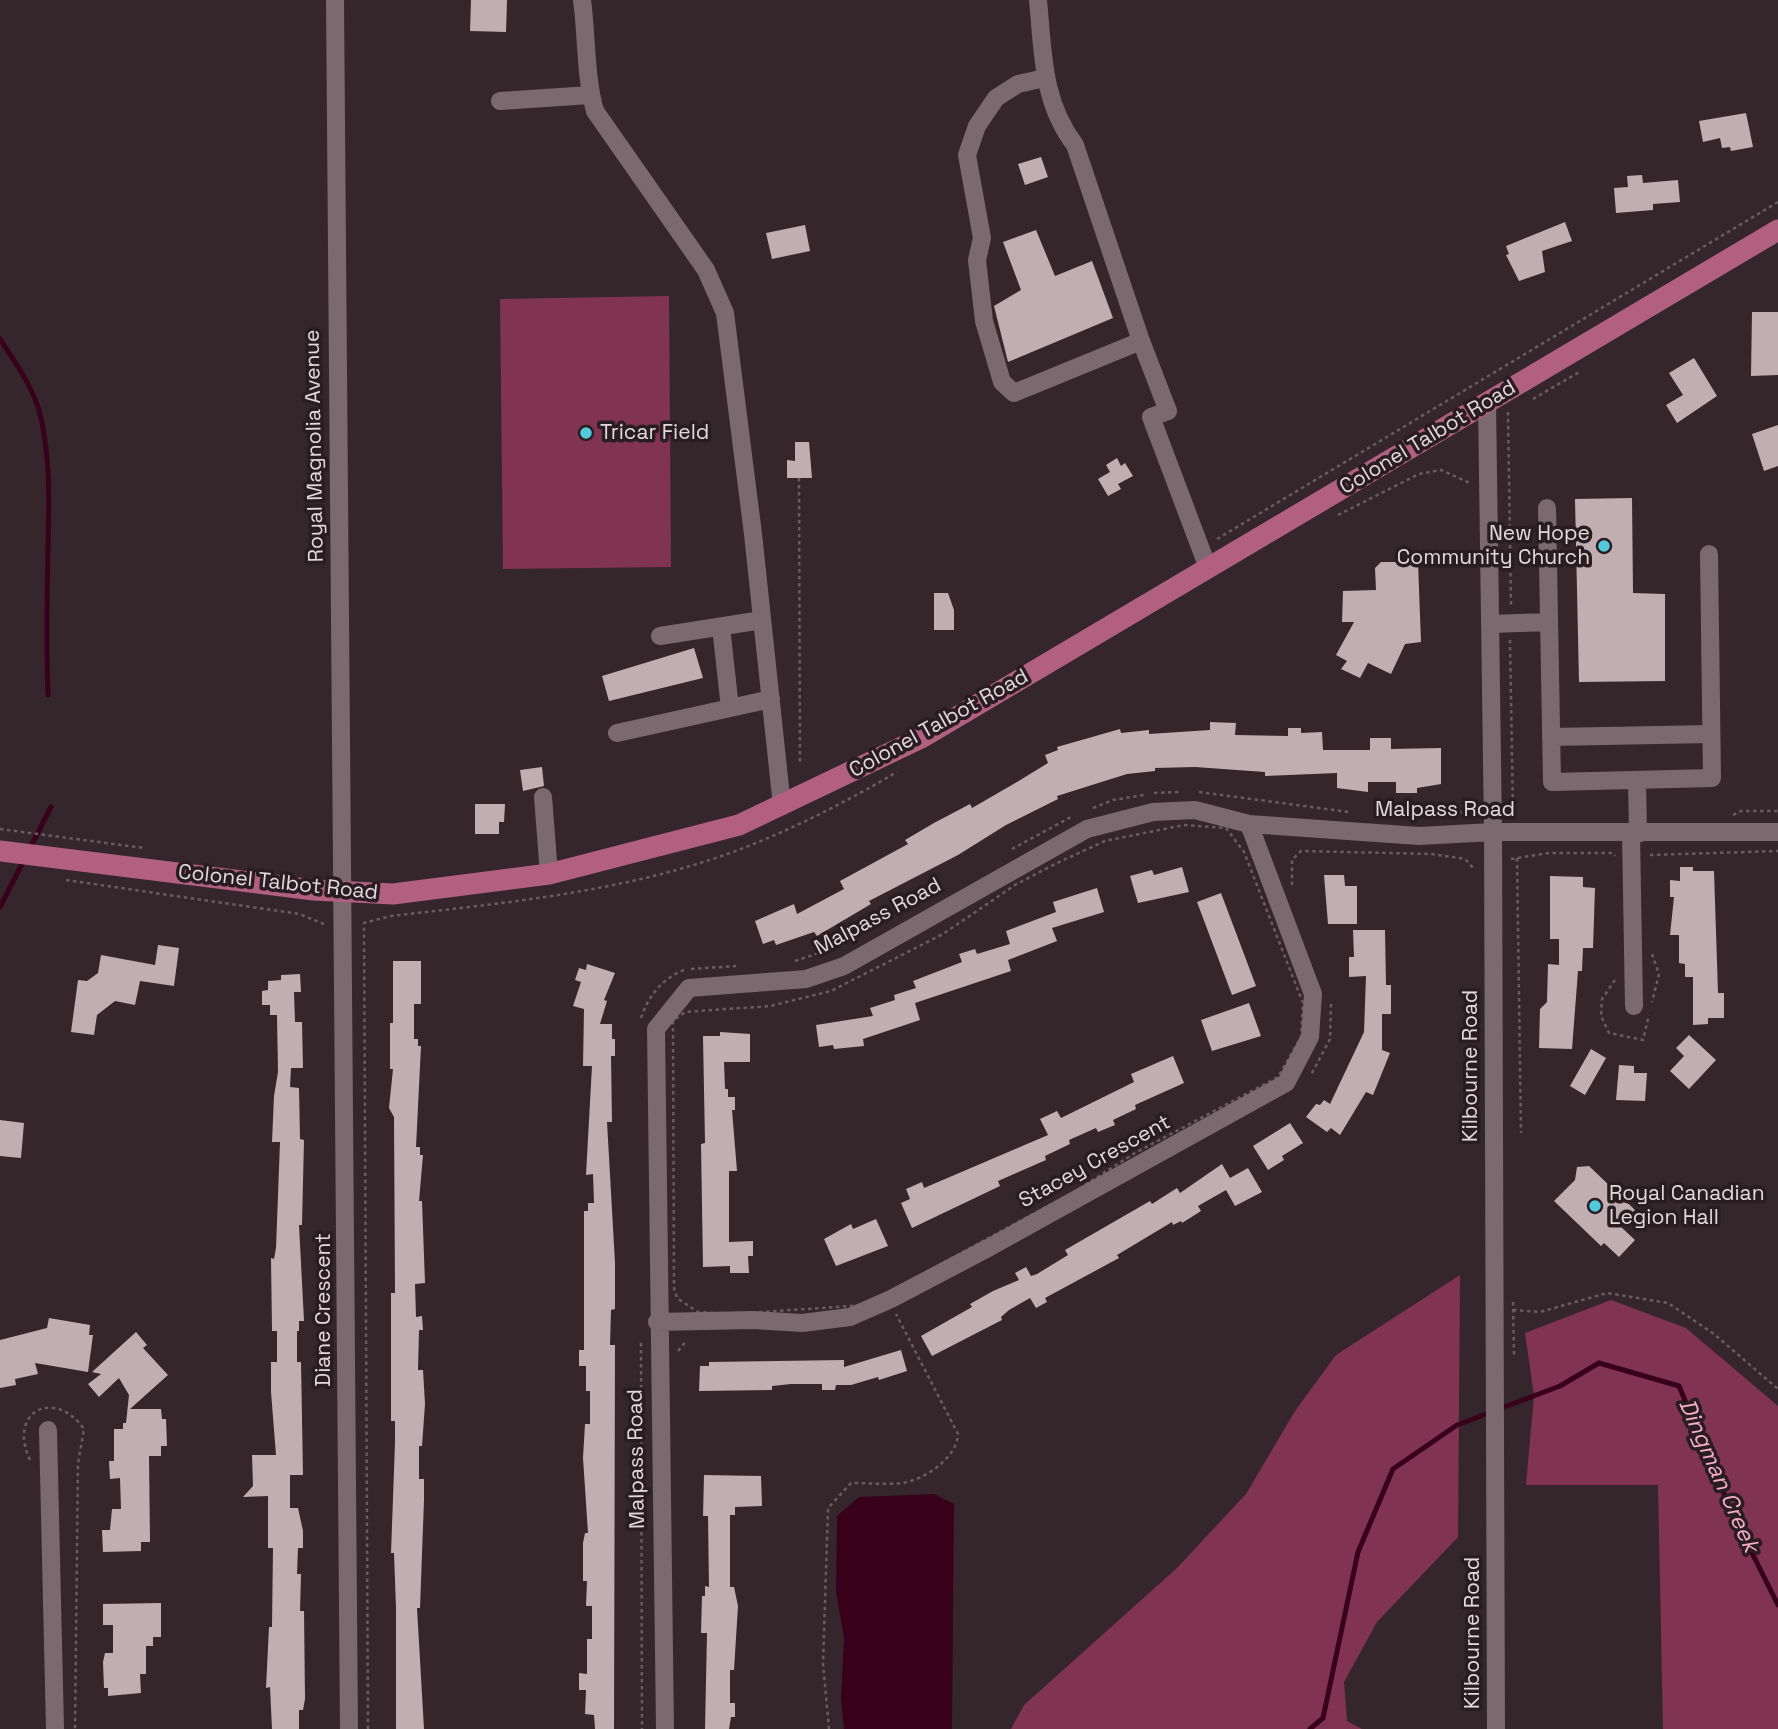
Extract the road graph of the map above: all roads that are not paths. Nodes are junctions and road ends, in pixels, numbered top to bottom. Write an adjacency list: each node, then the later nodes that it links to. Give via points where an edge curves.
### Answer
1 (335, 0): 32 (street, Royal Magnolia Avenue)
2 (582, 0): 5 (street)
3 (1038, 0): 4 (street)
4 (1045, 78): 8 (street, via 1060,126 1075,145); 8 (street, via 1018,84 996,98 977,126 967,155 982,238 977,260 981,301 1002,382 1014,393)
5 (590, 95): 6 (street); 13 (street, via 614,142 706,270 725,313)
6 (500, 101)
7 (1778, 230): 9 (main road, Colonel Talbot Road)
8 (1141, 341): 12 (street, via 1168,411 1151,417)
9 (1487, 403): 12 (main road, Colonel Talbot Road); 15 (street, Kilbourne Road)
10 (1547, 508): 14 (street)
11 (1709, 554): 21 (street)
12 (1204, 558): 25 (main road, Colonel Talbot Road, via 923,737)
13 (762, 620): 16 (street); 18 (street)
14 (1549, 622): 15 (street); 22 (street)
15 (1490, 624): 27 (street, Kilbourne Road)
16 (721, 627): 17 (street); 19 (street)
17 (660, 636)
18 (771, 699): 19 (street); 25 (street)
19 (730, 708): 20 (street)
20 (617, 733)
21 (1711, 734): 22 (street); 23 (street, via 1712,778)
22 (1551, 737): 23 (street, via 1552,782)
23 (1637, 780): 29 (street)
24 (543, 797): 31 (street)
25 (782, 806): 31 (main road, Colonel Talbot Road, via 740,825)
26 (1249, 824): 27 (street, Malpass Road, via 1419,836); 34 (street, Malpass Road, via 1195,810 1153,811 1087,829 844,966 806,979 689,988 656,1029); 34 (street, Stacey Crescent, via 1312,994 1310,1037 1286,1083 990,1247 849,1317 802,1323)
27 (1493, 832): 29 (street, Malpass Road); 39 (street, Kilbourne Road)
28 (1778, 832): 29 (street, Malpass Road)
29 (1634, 834): 33 (street)
30 (0, 851): 32 (main road, Colonel Talbot Road)
31 (549, 874): 32 (main road, Colonel Talbot Road, via 393,894)
32 (344, 891): 37 (street, Diane Crescent)
33 (1634, 1006)
34 (657, 1322): 38 (street, Malpass Road)
35 (48, 1430): 36 (street)
36 (55, 1729)
37 (349, 1729)
38 (665, 1729)
39 (1496, 1729)

